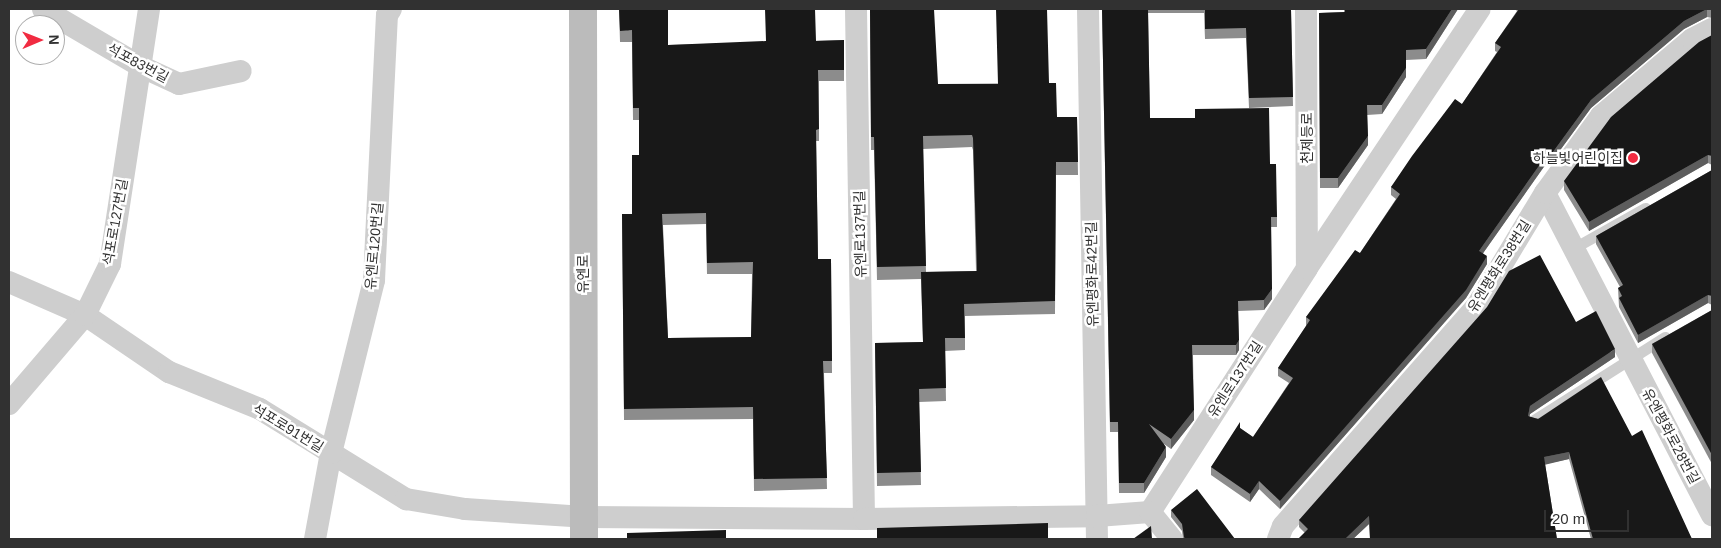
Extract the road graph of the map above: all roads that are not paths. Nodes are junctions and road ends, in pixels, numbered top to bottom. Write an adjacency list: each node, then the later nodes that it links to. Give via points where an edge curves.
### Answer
1 (43, 9): 10 (street, 석포83번길)
2 (149, 9): 10 (street, 석포로127번길)
3 (391, 9): 22 (street, 유엔로120번길, via 387,15 374,280)
4 (583, 9): 27 (main road, 유엔로)
5 (856, 9): 26 (street, 유엔로137번길)
6 (1088, 9): 25 (street, 유엔평화로42번길)
7 (1306, 9): 15 (street, 천제등로)
8 (1480, 9): 15 (street, 유엔로137번길)
9 (1712, 30): 12 (street, 유엔평화로38번길, via 1692,39 1601,116)
10 (140, 66): 11 (street, 석포83번길, via 179,84); 17 (street, 석포로127번길, via 110,264)
11 (241, 70)
12 (1545, 193): 14 (street, 유엔평화로28번길); 31 (street, 유엔평화로38번길, via 1477,306 1283,526)
13 (1654, 203): 14 (lane)
14 (1572, 249): 19 (street, 유엔평화로28번길)
15 (1307, 268): 23 (street, 유엔로137번길)
16 (9, 282): 17 (street, 석포로91번길)
17 (85, 315): 20 (street, 석포로127번길); 22 (street, 석포로91번길, via 169,372 260,409)
18 (1679, 329): 19 (lane)
19 (1629, 357): 21 (lane); 24 (street, 유엔평화로28번길)
20 (9, 404)
21 (1534, 420)
22 (331, 453): 27 (street, 석포로91번길, via 406,499); 28 (street, 유엔로120번길)
23 (1150, 512): 25 (street); 30 (street)
24 (1712, 515)
25 (1097, 516): 26 (street); 29 (street, 유엔평화로42번길)
26 (864, 519): 27 (street)
27 (584, 528)
28 (315, 539)
29 (1097, 539)
30 (1172, 539)
31 (1278, 539)

